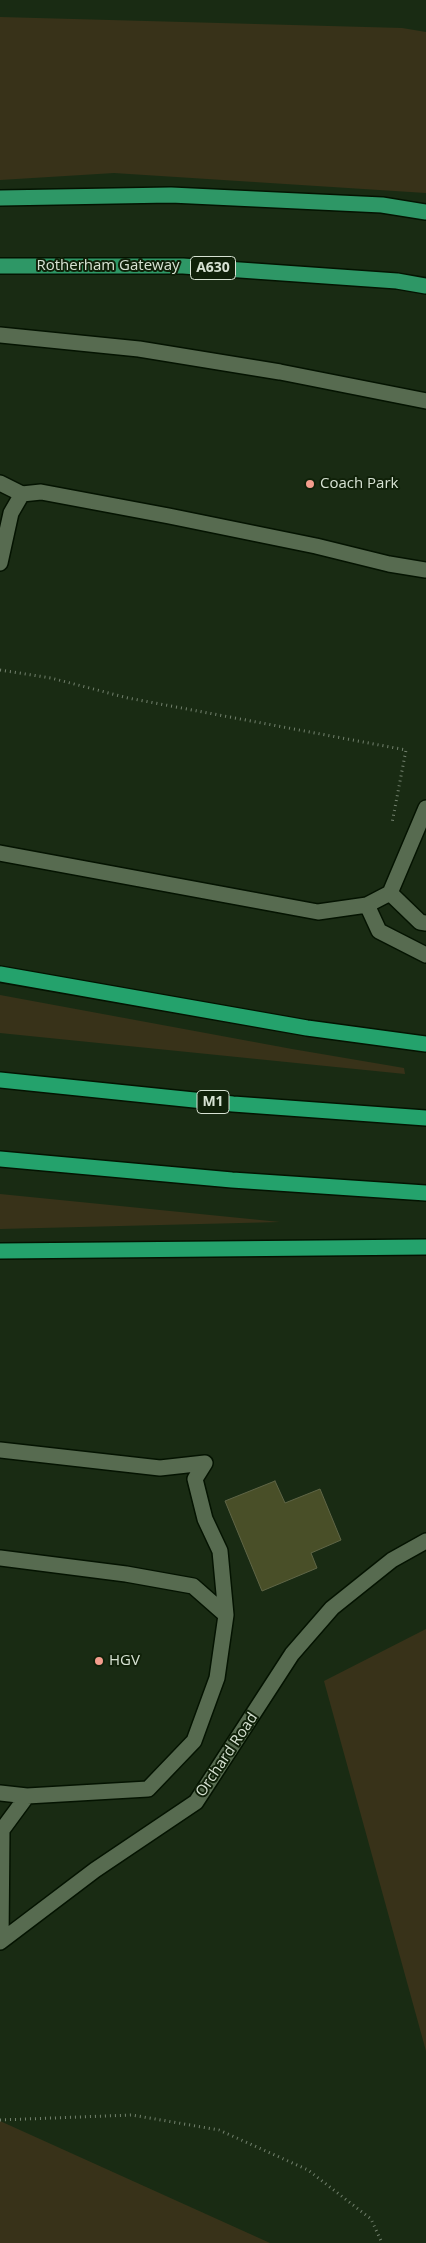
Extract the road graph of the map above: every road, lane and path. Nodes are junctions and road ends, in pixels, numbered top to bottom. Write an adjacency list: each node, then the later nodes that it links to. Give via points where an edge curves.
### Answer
1 (0, 198): 2 (highway, via 171,195 382,205)
2 (426, 212)
3 (0, 266): 4 (highway, Rotherham Gateway / A630, via 183,266 397,281)
4 (426, 286)
5 (0, 335): 6 (lane, via 139,349 280,372)
6 (426, 401)
7 (0, 483): 8 (lane)
8 (22, 494): 9 (lane, via 11,513); 10 (lane, via 42,492)
9 (0, 563)
10 (426, 570)
11 (0, 670): 13 (path, via 51,678 128,698 406,750 390,831)
12 (426, 808): 13 (lane)
13 (414, 839): 15 (lane)
14 (0, 853): 16 (lane, via 318,912)
15 (390, 893): 16 (lane); 17 (lane, via 420,922)
16 (367, 905): 18 (lane, via 379,931)
17 (426, 923)
18 (426, 955)
19 (0, 974): 20 (highway, via 308,1028)
20 (426, 1044)
21 (0, 1080): 22 (highway, M1, via 232,1104)
22 (426, 1118)
23 (0, 1159): 24 (highway)
24 (426, 1193)
25 (426, 1247): 26 (highway)
26 (0, 1251)
27 (0, 1450): 30 (lane, via 160,1468 205,1463 195,1479 205,1519 220,1551)
28 (426, 1541): 33 (lane, Orchard Road, via 392,1560 332,1608 292,1654 196,1802 94,1870)
29 (0, 1558): 30 (lane, via 193,1586)
30 (226, 1615): 32 (lane, via 217,1678 194,1741 148,1789)
31 (0, 1793): 32 (lane)
32 (27, 1796): 33 (lane, via 2,1830)
33 (0, 1942)
34 (0, 2120): 35 (path, via 132,2115 219,2130 308,2170 370,2219)
35 (382, 2243)

